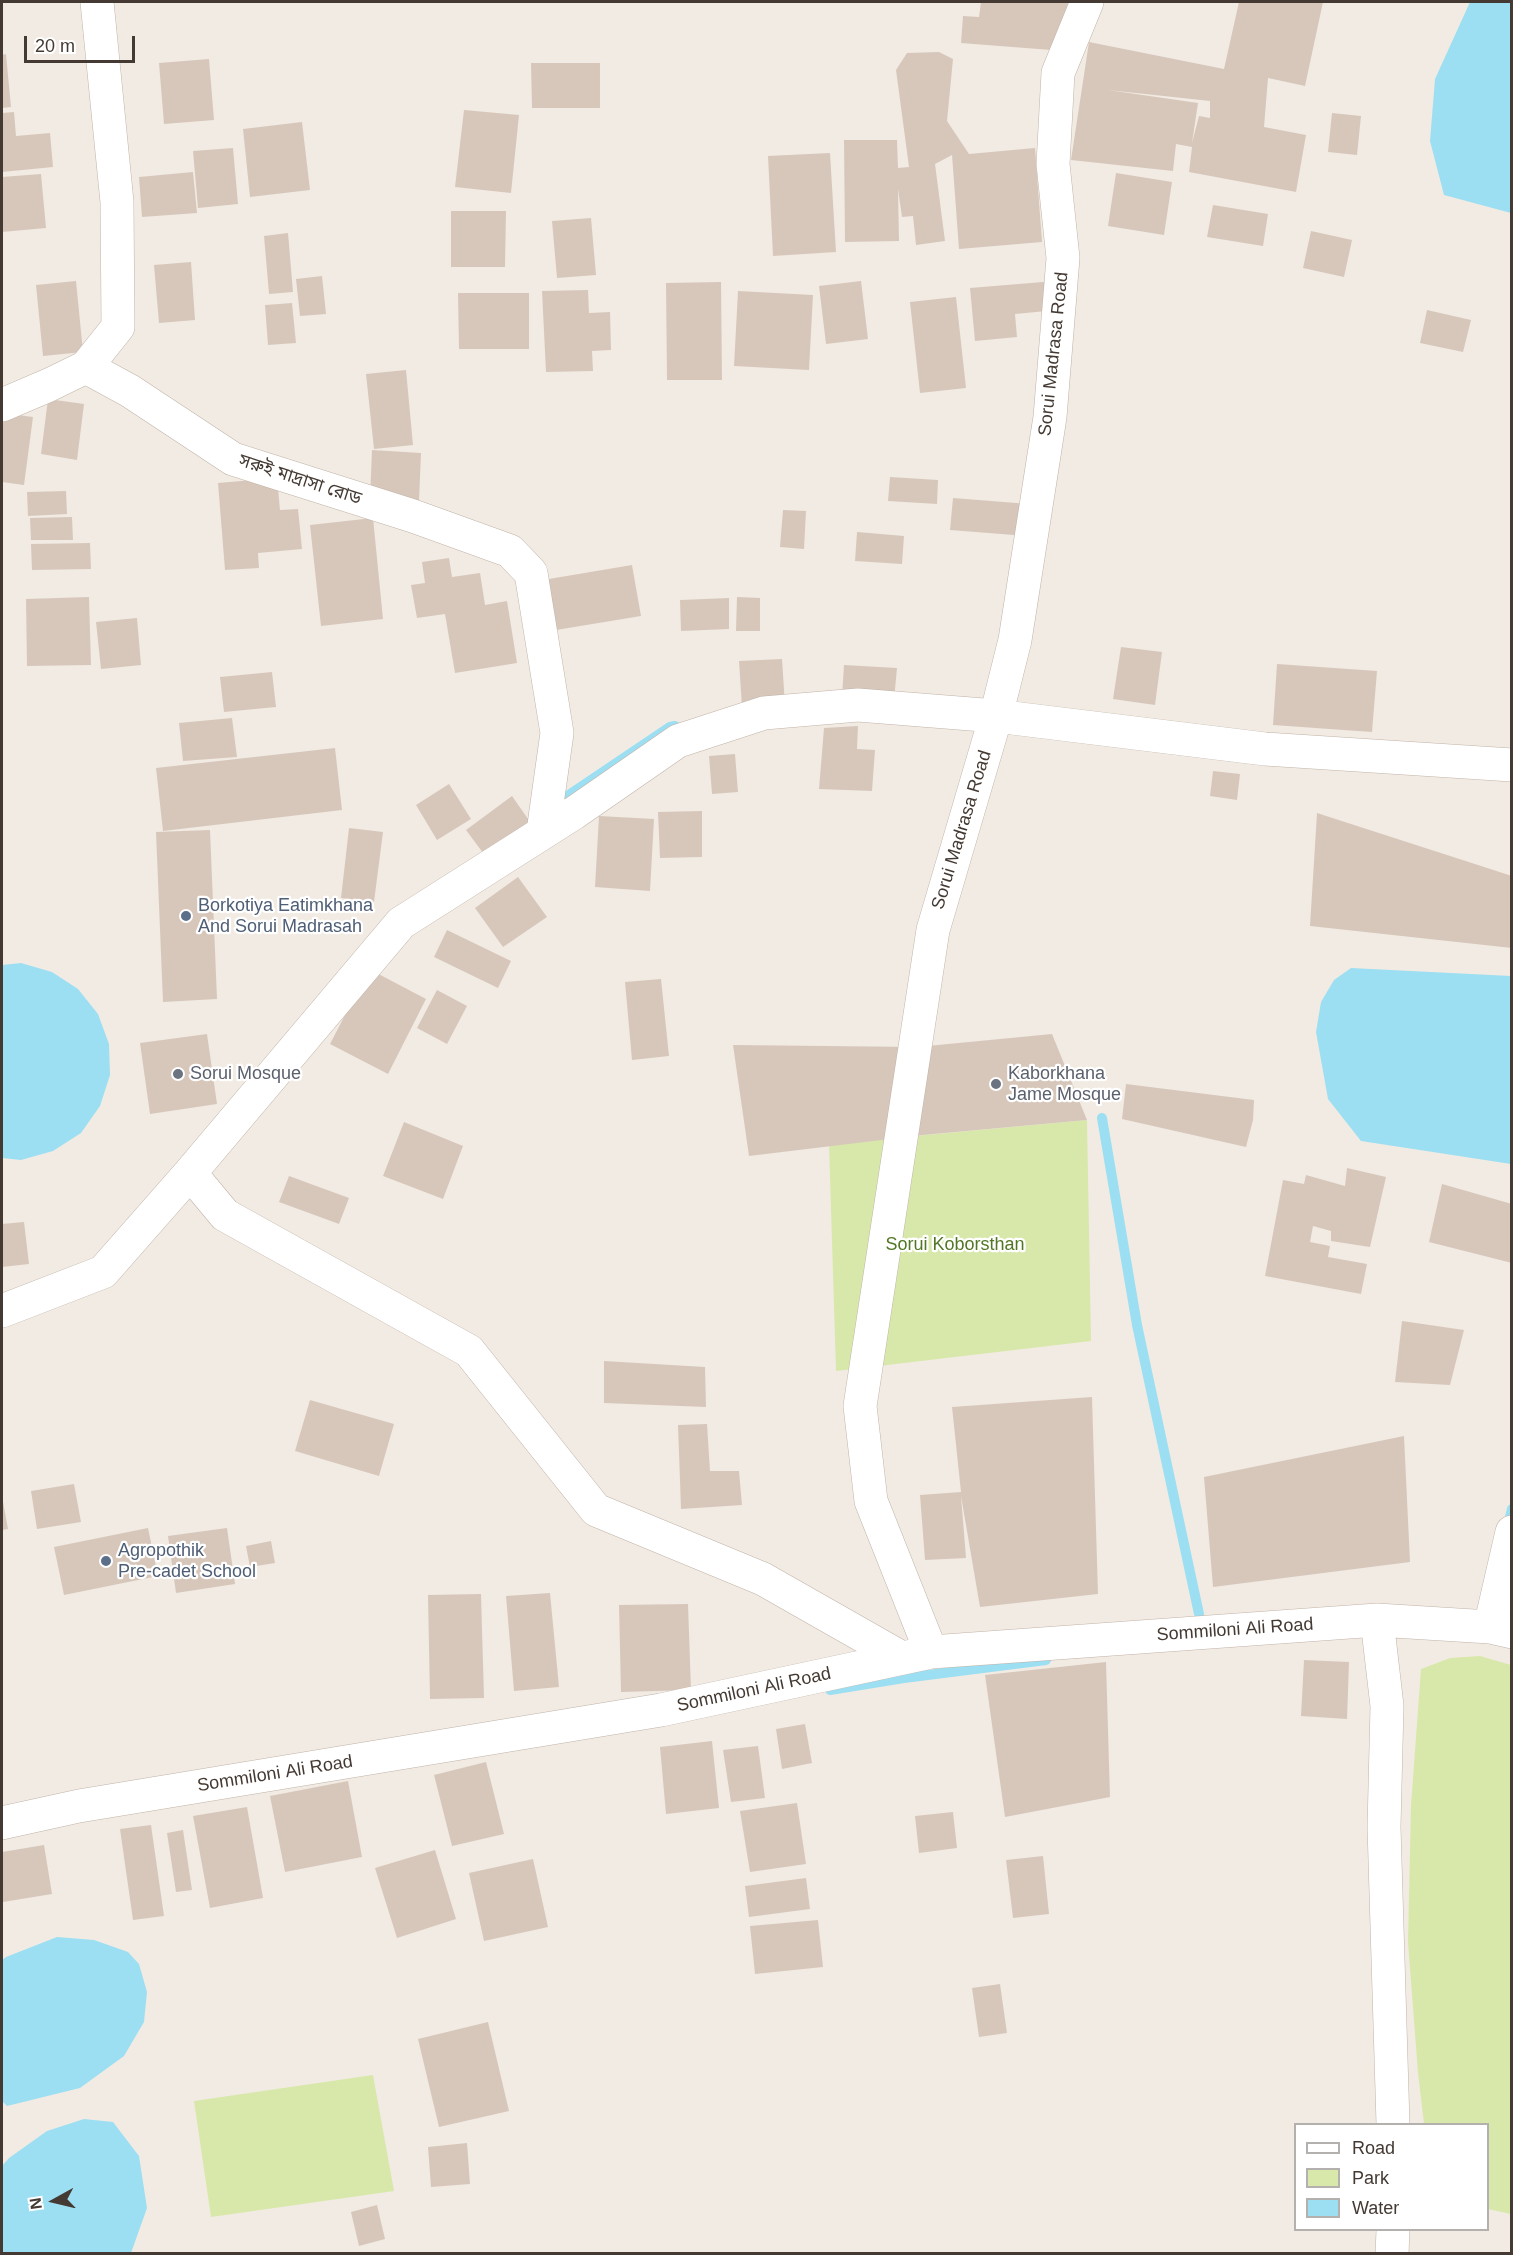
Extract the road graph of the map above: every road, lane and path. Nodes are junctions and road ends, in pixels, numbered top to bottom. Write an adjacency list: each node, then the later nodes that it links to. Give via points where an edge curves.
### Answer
1 (98, 2): 3 (street, via 117,202 118,327)
2 (1087, 2): 5 (street, Sorui Madrasa Road, via 1058,73 1053,164 1063,258 1050,417 1015,640)
3 (86, 367): 4 (street); 7 (street, সরুই মাদ্রাসা রোড, via 233,459 510,551 531,573 557,733)
4 (2, 405)
5 (996, 716): 6 (street, via 1265,749); 7 (street, via 858,705 764,713 678,741); 13 (street, Sorui Madrasa Road, via 933,930 860,1406 871,1501)
6 (1512, 765)
7 (543, 832): 8 (street, via 401,923)
8 (190, 1173): 9 (street, via 103,1272); 13 (street, via 225,1215 469,1351 596,1510 763,1579)
9 (2, 1311)
10 (1512, 1532): 12 (street)
11 (1377, 1620): 12 (street, Sommiloni Ali Road); 13 (street, Sommiloni Ali Road); 15 (street, via 1387,1706 1383,1827)
12 (1501, 1629)
13 (917, 1655): 14 (street, Sommiloni Ali Road, via 661,1710)
14 (2, 1822)
15 (1393, 2123)
16 (1393, 2231): 17 (street)
17 (1392, 2253)

